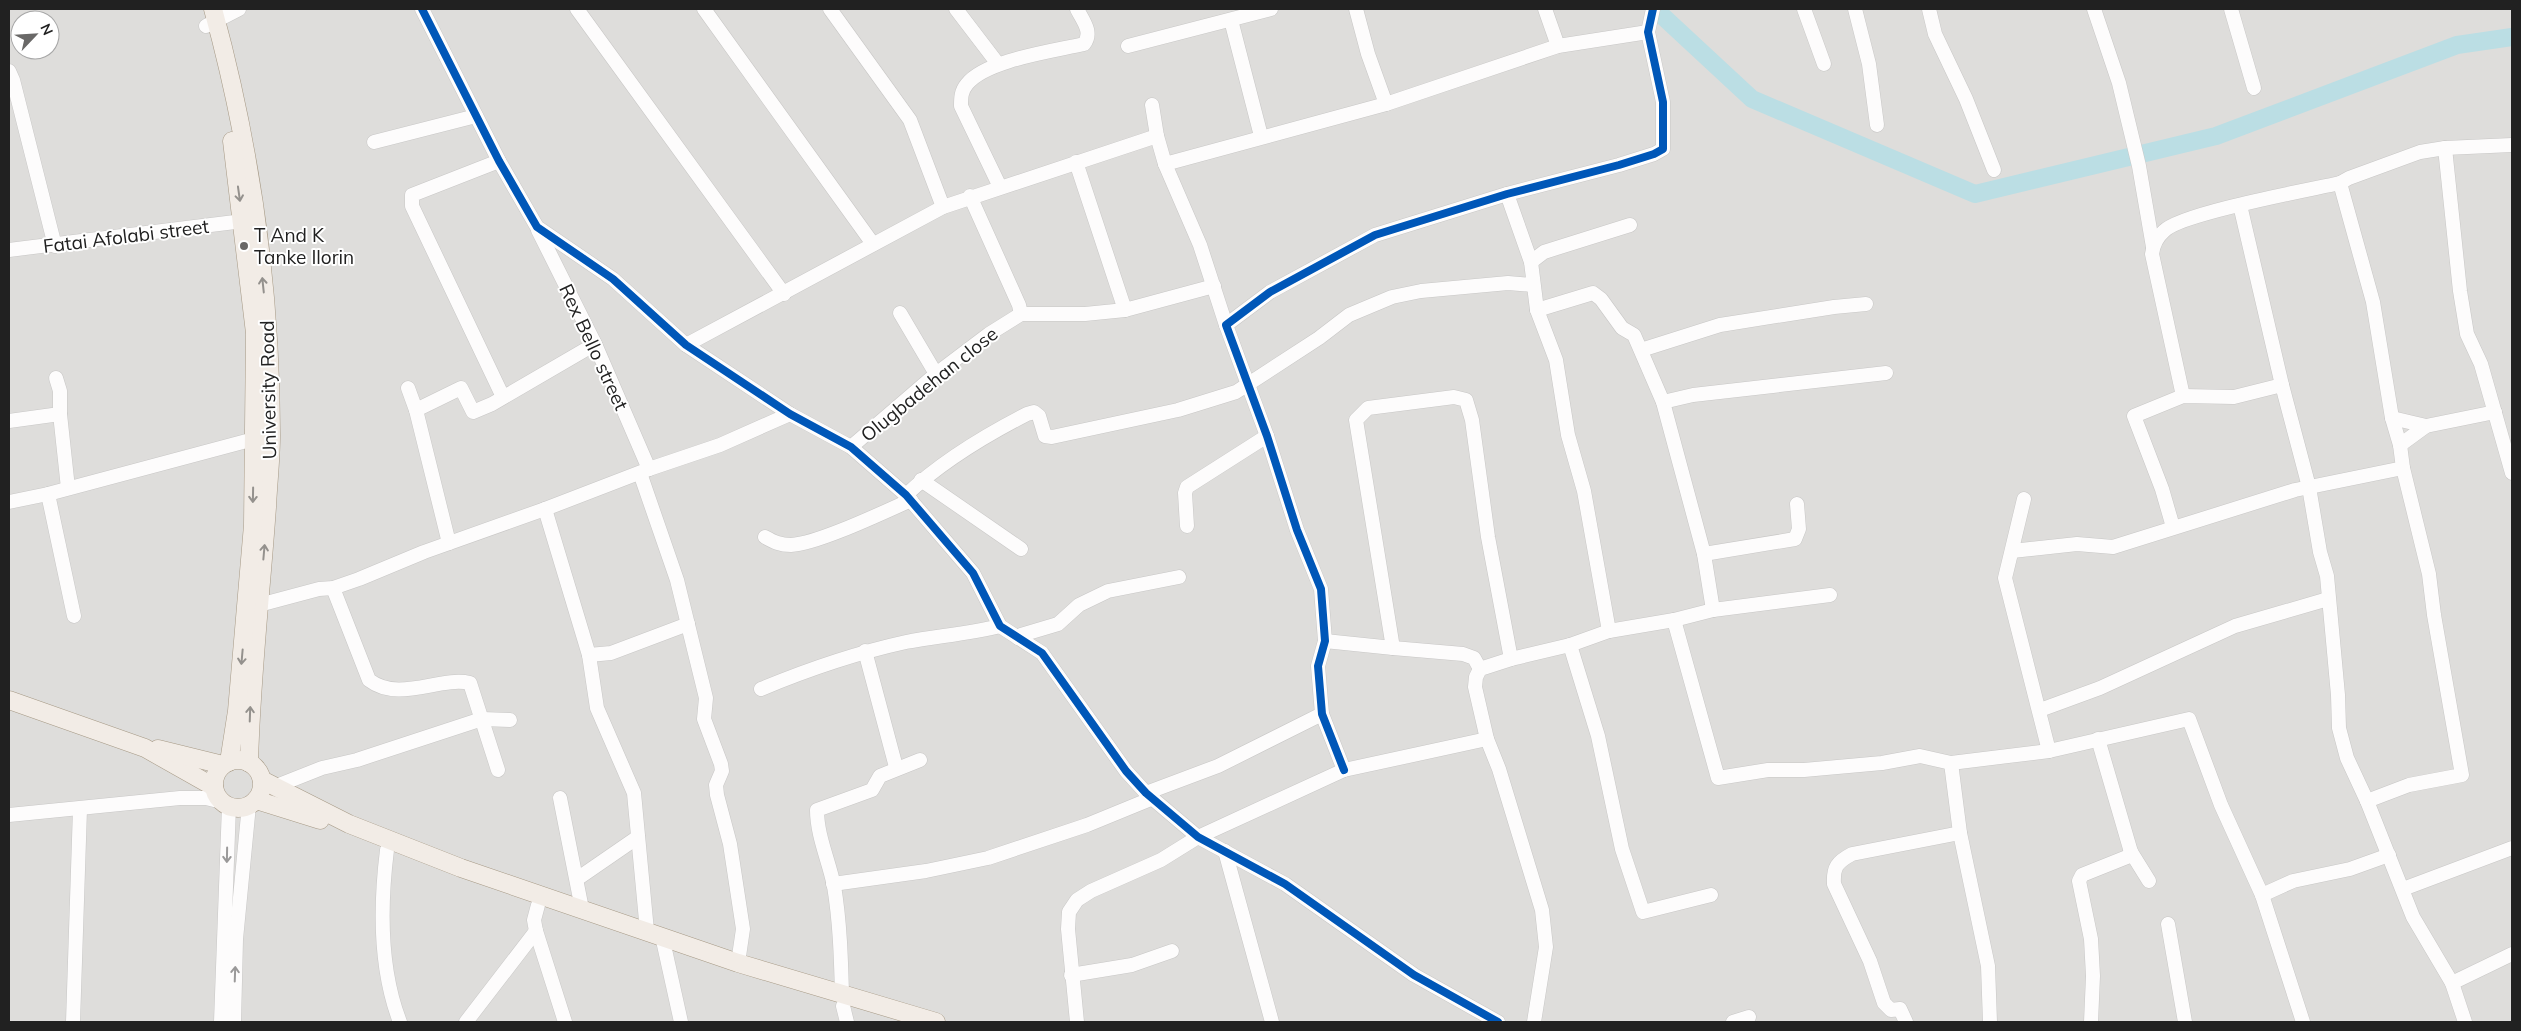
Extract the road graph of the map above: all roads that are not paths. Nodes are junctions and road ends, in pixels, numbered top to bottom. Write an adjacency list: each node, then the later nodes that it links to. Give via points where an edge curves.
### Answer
1 (202, 9): 18 (main road, University Road)
2 (239, 9): 18 (street)
3 (422, 9): 29 (street, Rex Bello street)
4 (577, 9): 56 (street)
5 (704, 9): 49 (street)
6 (830, 9): 45 (street, via 910,120)
7 (956, 9): 23 (street)
8 (1077, 9): 23 (street, via 1088,32 1084,44)
9 (1271, 9): 19 (street)
10 (1356, 9): 27 (street)
11 (1545, 9): 22 (street)
12 (1653, 9): 20 (street)
13 (1804, 9): 24 (street)
14 (1856, 9): 30 (street, via 1869,64)
15 (1929, 9): 39 (street, via 1936,34)
16 (2094, 9): 51 (street, via 2119,83 2139,166)
17 (2231, 9): 26 (street)
18 (212, 19): 46 (main road, University Road, one-way to 46); 109 (main road, University Road, one-way to 18, via 271,437 268,332 258,226 241,127)
19 (1231, 20): 21 (street); 32 (street)
20 (1648, 32): 22 (street); 42 (street, via 1663,102 1663,149 1619,166)
21 (1128, 46)
22 (1558, 46): 27 (street)
23 (998, 64): 41 (street, via 968,83 962,92 960,106)
24 (1824, 64)
25 (9, 71): 50 (street)
26 (2254, 88)
27 (1386, 104): 32 (street)
28 (1152, 105): 31 (street)
29 (476, 116): 33 (street); 36 (street, Rex Bello street)
30 (1877, 125)
31 (1156, 136): 37 (street); 38 (street)
32 (1261, 136): 38 (street)
33 (374, 142)
34 (2512, 145): 35 (street)
35 (2445, 148): 40 (street, via 2420,152); 76 (street, via 2467,334 2481,364)
36 (499, 161): 48 (street, Rex Bello street); 73 (street, via 412,195 412,206)
37 (1076, 162): 41 (street); 58 (street)
38 (1165, 164): 55 (street)
39 (1994, 170)
40 (2340, 183): 44 (street); 79 (street, via 2373,302)
41 (1000, 187): 43 (street)
42 (1507, 194): 53 (street); 62 (street, via 1376,235 1270,292)
43 (970, 196): 45 (street); 61 (street)
44 (2240, 205): 51 (street, via 2179,222 2164,230); 70 (street)
45 (943, 207): 49 (street)
46 (243, 221): 50 (street, Fatai Afolabi street); 83 (main road, University Road, via 255,333)
47 (1630, 226): 53 (street, via 1544,252)
48 (537, 227): 63 (street, Rex Bello street); 64 (street, via 613,279)
49 (873, 244): 56 (street)
50 (55, 246): 52 (street, Fatai Afolabi street)
51 (2153, 247): 72 (street)
52 (9, 250)
53 (1531, 262): 54 (street)
54 (1532, 285): 59 (street); 69 (street, via 1508,283 1392,297 1349,315)
55 (1214, 286): 58 (street); 62 (street)
56 (784, 294): 64 (street)
57 (1866, 304): 65 (street, via 1834,306 1720,325)
58 (1125, 310): 61 (street)
59 (1537, 310): 65 (street, via 1593,293 1598,295 1622,328 1634,335); 115 (street, via 1556,360 1568,435 1584,491)
60 (900, 313): 67 (street)
61 (1021, 314): 67 (street, Olugbadehan close)
62 (1226, 325): 69 (street)
63 (595, 344): 73 (street); 87 (street, Rex Bello street)
64 (686, 346): 78 (street)
65 (1641, 350): 74 (street)
66 (1886, 373): 74 (street, via 1693,395)
67 (936, 374): 85 (street, Olugbadehan close)
68 (56, 378): 77 (street, via 60,391)
69 (1249, 385): 82 (street); 89 (street, via 1178,410 1052,437 1045,436 1039,416 1034,412 1027,414 977,440)
70 (2282, 385): 72 (street, via 2234,397); 90 (street)
71 (408, 388): 75 (street)
72 (2183, 396): 99 (street, via 2134,416)
73 (503, 397): 75 (street, via 473,412 461,388)
74 (1663, 402): 104 (street)
75 (416, 410): 101 (street)
76 (2496, 412): 81 (street); 88 (street)
77 (60, 414): 80 (street); 91 (street)
78 (790, 414): 85 (street); 87 (street, via 720,445)
79 (2392, 418): 81 (street); 84 (street)
80 (9, 421)
81 (2426, 426): 84 (street)
82 (1267, 436): 98 (street, via 1187,486); 117 (street, via 1296,530 1321,589)
83 (254, 438): 91 (street); 135 (main road, University Road, one-way to 135, via 253,525 237,710)
84 (2400, 445): 86 (street)
85 (851, 447): 93 (street)
86 (2403, 468): 90 (street); 145 (street, via 2429,574 2462,775 2409,785)
87 (645, 471): 97 (street); 113 (street, Rex Bello street)
88 (2512, 473)
89 (921, 480): 93 (street); 102 (street)
90 (2309, 487): 99 (street); 108 (street, via 2327,576)
91 (68, 488): 92 (street)
92 (48, 494): 95 (street); 111 (street)
93 (909, 498): 100 (street, via 825,535 792,545 775,543); 114 (street, via 973,573)
94 (2024, 499): 103 (street)
95 (9, 502)
96 (1797, 504): 104 (street, via 1799,528 1795,539)
97 (545, 509): 101 (street); 121 (street)
98 (1187, 526)
99 (2173, 527): 103 (street, via 2113,547 2077,544)
100 (765, 537)
101 (449, 543): 106 (street)
102 (1021, 550)
103 (2012, 551): 126 (street, via 2005,578)
104 (1704, 554): 110 (street)
105 (1179, 577): 116 (street, via 1108,591 1078,605 1058,624)
106 (334, 588): 109 (street); 128 (street, via 369,680 389,689 461,681 470,683)
107 (1830, 595): 110 (street)
108 (2328, 599): 126 (street, via 2235,626 2100,688); 145 (street, via 2339,728 2347,758)
109 (259, 605): 136 (main road, University Road, one-way to 109, via 250,712)
110 (1713, 610): 112 (street)
111 (74, 616)
112 (1674, 620): 115 (street); 137 (street, via 1718,778 1768,770 1882,763 1920,756)
113 (688, 624): 121 (street, via 611,653); 170 (street, Rex Bello street, via 706,698 704,719 721,764 717,795 730,844 743,929)
114 (1000, 626): 116 (street); 120 (street)
115 (1609, 631): 118 (street)
116 (1018, 638): 142 (street, via 1042,653 1126,771)
117 (1325, 641): 119 (street); 127 (street, via 1318,666)
118 (1570, 645): 122 (street); 161 (street, via 1598,736 1622,849 1643,912)
119 (1393, 648): 122 (street, via 1356,420 1368,408 1454,397 1466,400 1472,420 1488,537); 123 (street, via 1463,654 1474,658)
120 (864, 651): 124 (street); 138 (street)
121 (589, 655): 150 (street, via 597,708 634,793)
122 (1510, 659): 123 (street)
123 (1480, 669): 130 (street, via 1475,687)
124 (761, 689)
125 (9, 700): 132 (main road)
126 (2040, 710): 133 (street)
127 (1322, 714): 140 (street); 142 (street)
128 (482, 718): 129 (street); 139 (street); 141 (street, via 357,760)
129 (510, 720)
130 (1486, 739): 140 (street); 187 (street, via 1499,769 1542,910 1546,947)
131 (2098, 739): 133 (street); 155 (street); 162 (street, via 2189,720 2221,805)
132 (145, 748): 135 (main road); 143 (main road)
133 (2049, 751): 137 (street)
134 (920, 760): 138 (street)
135 (226, 763): 136 (main road, via 242,760); 143 (main road, via 218,771)
136 (250, 763): 141 (main road)
137 (1951, 763): 149 (street)
138 (896, 767): 159 (street, via 880,776 872,790 817,810)
139 (498, 770)
140 (1344, 770): 151 (street)
141 (268, 784): 146 (main road, via 262,787); 164 (main road, via 381,837 460,868)
142 (1149, 796): 151 (street); 159 (street, via 1087,825 988,858 926,871)
143 (222, 798): 146 (main road, via 243,808); 147 (street, via 180,798); 176 (street, one-way to 176)
144 (560, 798): 157 (street)
145 (2367, 801): 156 (street)
146 (252, 803): 153 (main road, via 310,816); 177 (street, one-way to 146, via 236,940)
147 (80, 809): 148 (street); 175 (street)
148 (9, 815)
149 (1960, 833): 189 (street, via 1852,854 1839,861 1834,870 1834,884 1870,960 1884,1003 1891,1010 1900,1009); 190 (street, via 1988,966)
150 (638, 837): 157 (street); 167 (street)
151 (1198, 837): 154 (street); 171 (street, via 1161,860 1091,890 1076,900 1069,912)
152 (2512, 848): 160 (street)
153 (387, 850): 163 (main road); 178 (street, via 382,920 385,965)
154 (1225, 850): 185 (street); 186 (street, via 1285,884 1414,975)
155 (2131, 852): 158 (street); 191 (street, via 2127,857 2082,875 2079,881 2091,939)
156 (2389, 855): 160 (street); 162 (street, via 2350,870 2293,881)
157 (577, 878): 164 (street)
158 (2149, 881)
159 (833, 884): 173 (street, via 841,932)
160 (2403, 889): 172 (street, via 2413,917)
161 (1711, 895)
162 (2262, 895): 193 (street)
163 (538, 905): 166 (street, via 534,920); 167 (main road)
164 (582, 909): 167 (main road)
165 (2168, 924): 192 (street)
166 (536, 931): 179 (street); 180 (street)
167 (657, 939): 170 (main road); 173 (main road); 181 (street)
168 (1172, 951): 171 (street, via 1132,965)
169 (2512, 954): 172 (street)
170 (738, 963): 173 (main road)
171 (1071, 975): 184 (street)
172 (2452, 983): 194 (street)
173 (844, 1007): 182 (main road); 183 (main road)
174 (1749, 1016): 188 (street)
175 (73, 1022)
176 (221, 1022)
177 (234, 1022)
178 (400, 1022)
179 (466, 1022)
180 (565, 1022)
181 (681, 1022)
182 (898, 1022)
183 (936, 1022)
184 (1077, 1022)
185 (1272, 1022)
186 (1498, 1022)
187 (1534, 1022)
188 (1734, 1022)
189 (1906, 1022)
190 (1990, 1022)
191 (2091, 1022)
192 (2185, 1022)
193 (2303, 1022)
194 (2465, 1022)

